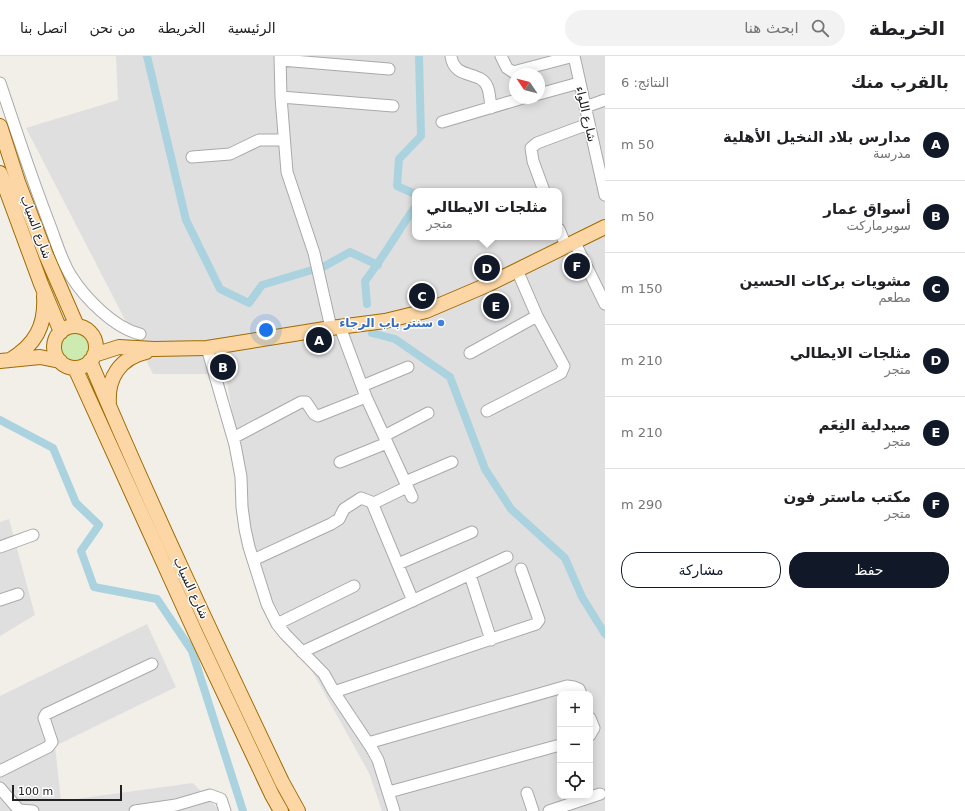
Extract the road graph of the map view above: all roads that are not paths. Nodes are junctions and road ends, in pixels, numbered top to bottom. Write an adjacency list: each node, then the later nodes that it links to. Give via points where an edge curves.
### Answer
1 (451, 56): 14 (street, via 458,70 479,79 487,86)
2 (500, 56): 3 (street, via 507,68 513,72)
3 (574, 56): 7 (street, شارع اللواء)
4 (280, 58): 5 (street); 9 (street)
5 (389, 69)
6 (0, 83): 34 (street, via 34,185 64,262 80,288 105,314)
7 (579, 83): 8 (street); 13 (street, شارع اللواء)
8 (545, 92)
9 (281, 97): 12 (street); 18 (street)
10 (605, 100): 13 (street)
11 (509, 102): 14 (street)
12 (393, 106)
13 (586, 107): 16 (street, شارع اللواء)
14 (490, 108): 15 (street)
15 (442, 122)
16 (588, 124): 21 (street, via 537,142 531,148); 22 (street, شارع اللواء)
17 (0, 126): 30 (main road, شارع السياب, via 46,255)
18 (284, 140): 19 (street, via 259,140 230,154); 31 (street, via 287,172)
19 (192, 157)
20 (0, 173): 27 (main road, شارع السياب)
21 (543, 188)
22 (605, 196)
23 (605, 227): 25 (main road)
24 (562, 233): 25 (street)
25 (570, 244): 26 (main road); 28 (street)
26 (516, 270): 29 (street); 31 (main road, via 426,311 385,321)
27 (41, 284): 32 (main road, شارع السياب); 42 (main road, via 44,306 40,328 28,347)
28 (605, 304)
29 (537, 316): 39 (street); 49 (street, via 564,366 561,373)
30 (77, 326): 32 (main road); 33 (main road)
31 (336, 328): 37 (main road); 46 (street)
32 (61, 332): 35 (main road)
33 (92, 334): 36 (main road); 41 (main road, via 96,344)
34 (140, 334)
35 (55, 346): 40 (main road); 43 (main road)
36 (119, 347): 38 (main road); 41 (main road)
37 (207, 348): 38 (main road); 51 (street)
38 (154, 349): 48 (main road, via 136,354 123,362 111,384)
39 (470, 353)
40 (40, 357): 42 (main road); 43 (main road)
41 (92, 358): 45 (main road, via 83,366); 48 (main road, شارع السياب)
42 (5, 361)
43 (60, 361): 45 (main road)
44 (408, 367): 46 (street)
45 (75, 368): 85 (main road, شارع السياب, via 195,632)
46 (362, 386): 47 (street)
47 (366, 397): 51 (street, via 318,416 306,402 300,402); 52 (street)
48 (109, 407): 86 (main road, شارع السياب, via 232,676)
49 (487, 411)
50 (428, 413): 52 (street)
51 (233, 438): 61 (street, via 241,477 245,529)
52 (386, 439): 53 (street); 55 (street)
53 (340, 462)
54 (452, 462): 55 (street)
55 (408, 488): 56 (street)
56 (374, 503): 61 (street, via 361,498 344,509 339,519 331,524); 62 (street)
57 (472, 532): 62 (street)
58 (34, 535): 59 (street)
59 (0, 547)
60 (507, 557): 64 (street)
61 (253, 560): 69 (street, via 267,604)
62 (398, 564): 68 (street)
63 (521, 569): 70 (street, via 538,623)
64 (470, 575): 68 (street); 70 (street)
65 (354, 586): 69 (street)
66 (18, 594): 67 (street)
67 (0, 600)
68 (413, 601): 71 (street)
69 (277, 624): 71 (street)
70 (491, 640): 74 (street)
71 (302, 652): 74 (street, via 324,674)
72 (152, 664): 77 (street, via 46,714 44,718 52,742)
73 (580, 691): 75 (street, via 567,686)
74 (334, 692): 75 (street)
75 (368, 743): 78 (street, via 378,760)
76 (557, 746): 78 (street)
77 (0, 771)
78 (389, 792): 87 (street)
79 (527, 793): 88 (street)
80 (600, 794): 89 (street)
81 (2, 795): 82 (street, via 19,810)
82 (34, 811)
83 (135, 811): 84 (street, via 176,805 210,795 221,799)
84 (226, 811)
85 (281, 811)
86 (298, 811)
87 (394, 811)
88 (533, 811)
89 (549, 811)

